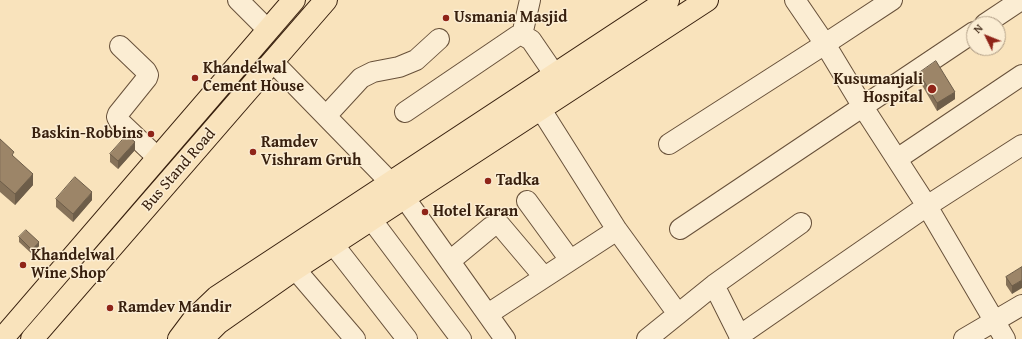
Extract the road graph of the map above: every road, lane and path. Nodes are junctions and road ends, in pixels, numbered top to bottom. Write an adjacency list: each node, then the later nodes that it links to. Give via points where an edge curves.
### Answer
1 (238, 0): 11 (street)
2 (294, 0): 11 (main road, Bus Stand Road)
3 (326, 0): 17 (main road, Bus Stand Road)
4 (530, 0): 12 (street)
5 (668, 0): 18 (main road)
6 (708, 0): 21 (main road)
7 (795, 0): 15 (street)
8 (892, 0): 15 (street)
9 (1021, 0): 10 (street)
10 (997, 16)
11 (268, 30): 26 (main road, Bus Stand Road)
12 (522, 35): 18 (street, via 530,40); 22 (street)
13 (966, 37): 20 (street)
14 (439, 39): 23 (street, via 416,60 361,78)
15 (825, 44): 20 (street); 24 (street)
16 (120, 46): 26 (street, via 148,75 117,117)
17 (273, 62): 23 (street); 48 (main road, Bus Stand Road)
18 (555, 75): 28 (main road)
19 (1022, 75): 27 (street)
20 (863, 107): 27 (street); 33 (street)
21 (540, 108): 28 (main road); 34 (street)
22 (405, 112)
23 (326, 116): 28 (street)
24 (669, 144)
25 (1022, 145): 30 (street)
26 (158, 158): 47 (main road, Bus Stand Road)
27 (897, 159): 30 (street)
28 (398, 190): 31 (main road); 37 (street); 46 (main road, via 217,297 194,319)
29 (527, 201): 36 (street)
30 (927, 206): 44 (street); 45 (street)
31 (371, 219): 35 (main road); 51 (street)
32 (801, 223): 40 (street)
33 (680, 229)
34 (617, 230): 36 (street); 43 (street)
35 (333, 244): 38 (main road); 50 (street)
36 (570, 260): 39 (street)
37 (450, 261): 39 (street, via 491,227 500,225); 42 (street)
38 (295, 269): 46 (main road, via 218,323); 49 (street)
39 (544, 277): 42 (street)
40 (714, 285): 43 (street); 45 (street)
41 (1022, 305): 44 (street)
42 (488, 314): 52 (street)
43 (678, 314): 53 (street)
44 (994, 321): 54 (street); 55 (street)
45 (740, 337)
46 (186, 338)
47 (2, 339)
48 (32, 339)
49 (355, 339)
50 (407, 339)
51 (461, 339)
52 (505, 339)
53 (647, 339)
54 (964, 339)
55 (1005, 339)

